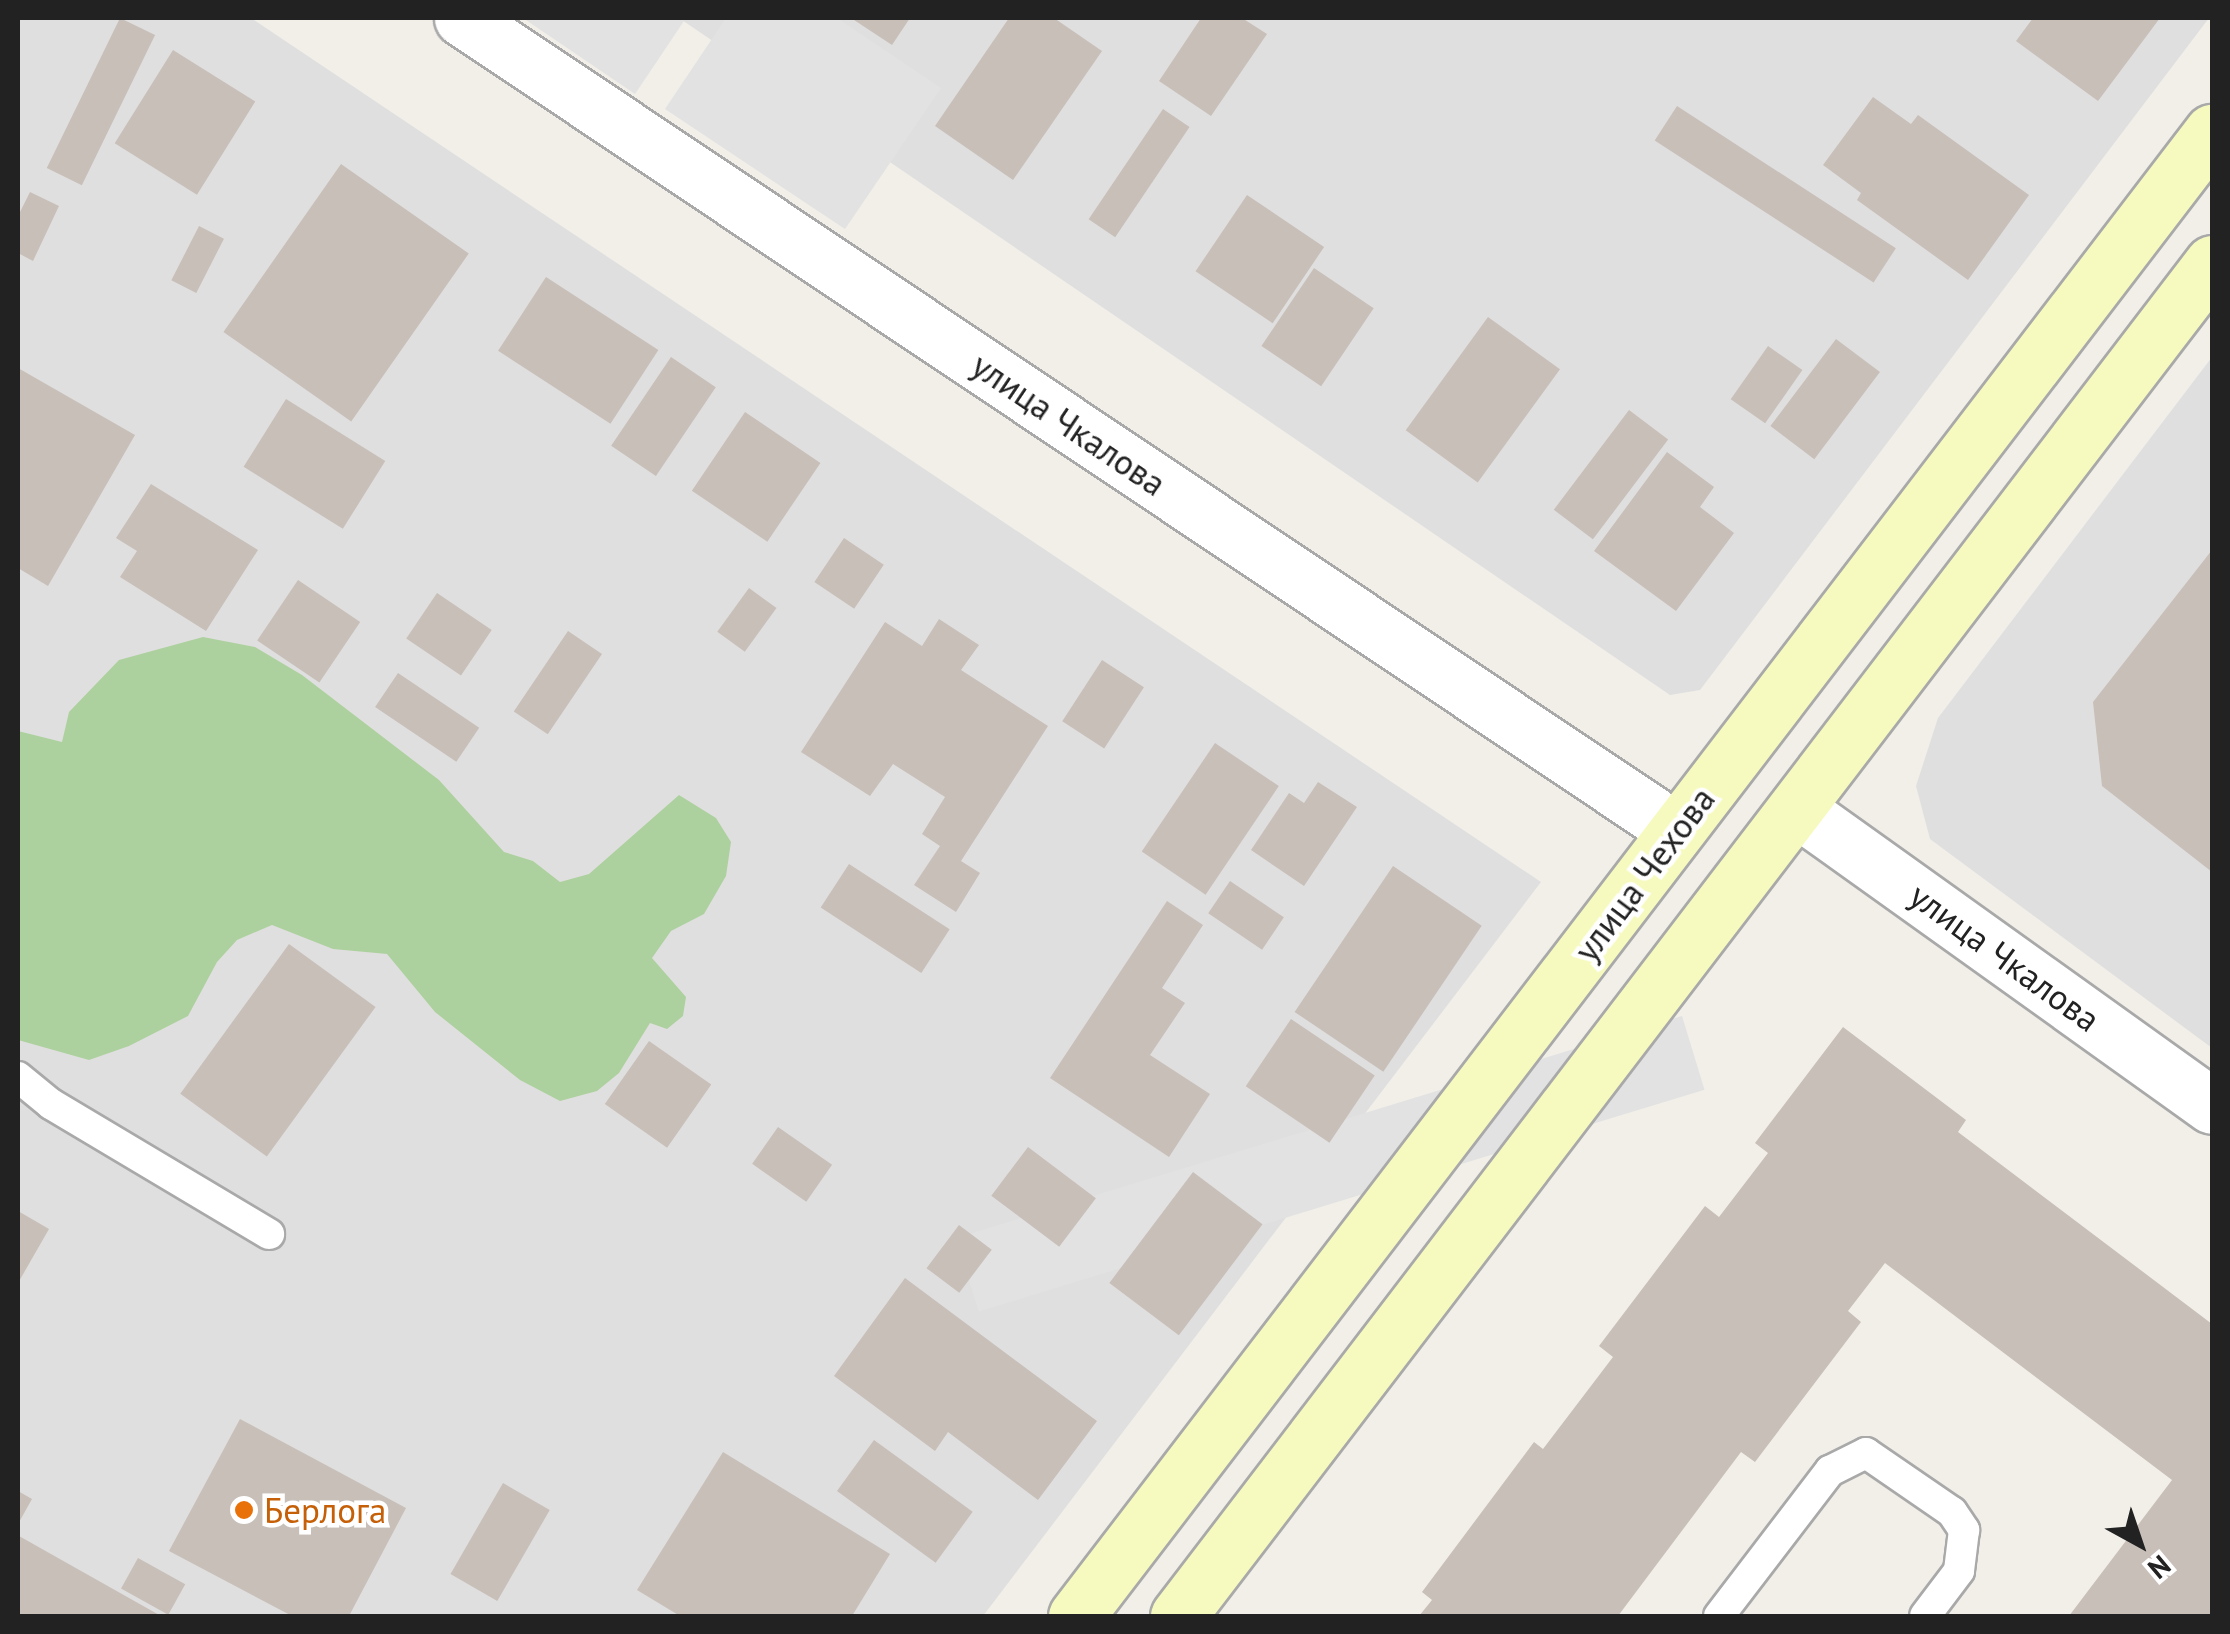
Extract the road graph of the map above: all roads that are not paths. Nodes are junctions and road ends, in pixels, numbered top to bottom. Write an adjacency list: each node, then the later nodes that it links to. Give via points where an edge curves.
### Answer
1 (462, 18): 5 (street, улица Чкалова)
2 (2212, 132): 5 (main road, улица Чехова)
3 (2212, 263): 4 (main road)
4 (1797, 809): 5 (main road); 7 (street, улица Чкалова); 10 (main road)
5 (1676, 830): 9 (main road, улица Чехова)
6 (18, 1076): 8 (lane, via 51,1104)
7 (2212, 1106)
8 (269, 1234)
9 (1076, 1616)
10 (1178, 1616)
11 (1719, 1616): 12 (lane, via 1830,1471 1866,1453 1952,1512 1964,1530 1959,1572)
12 (1925, 1616)

